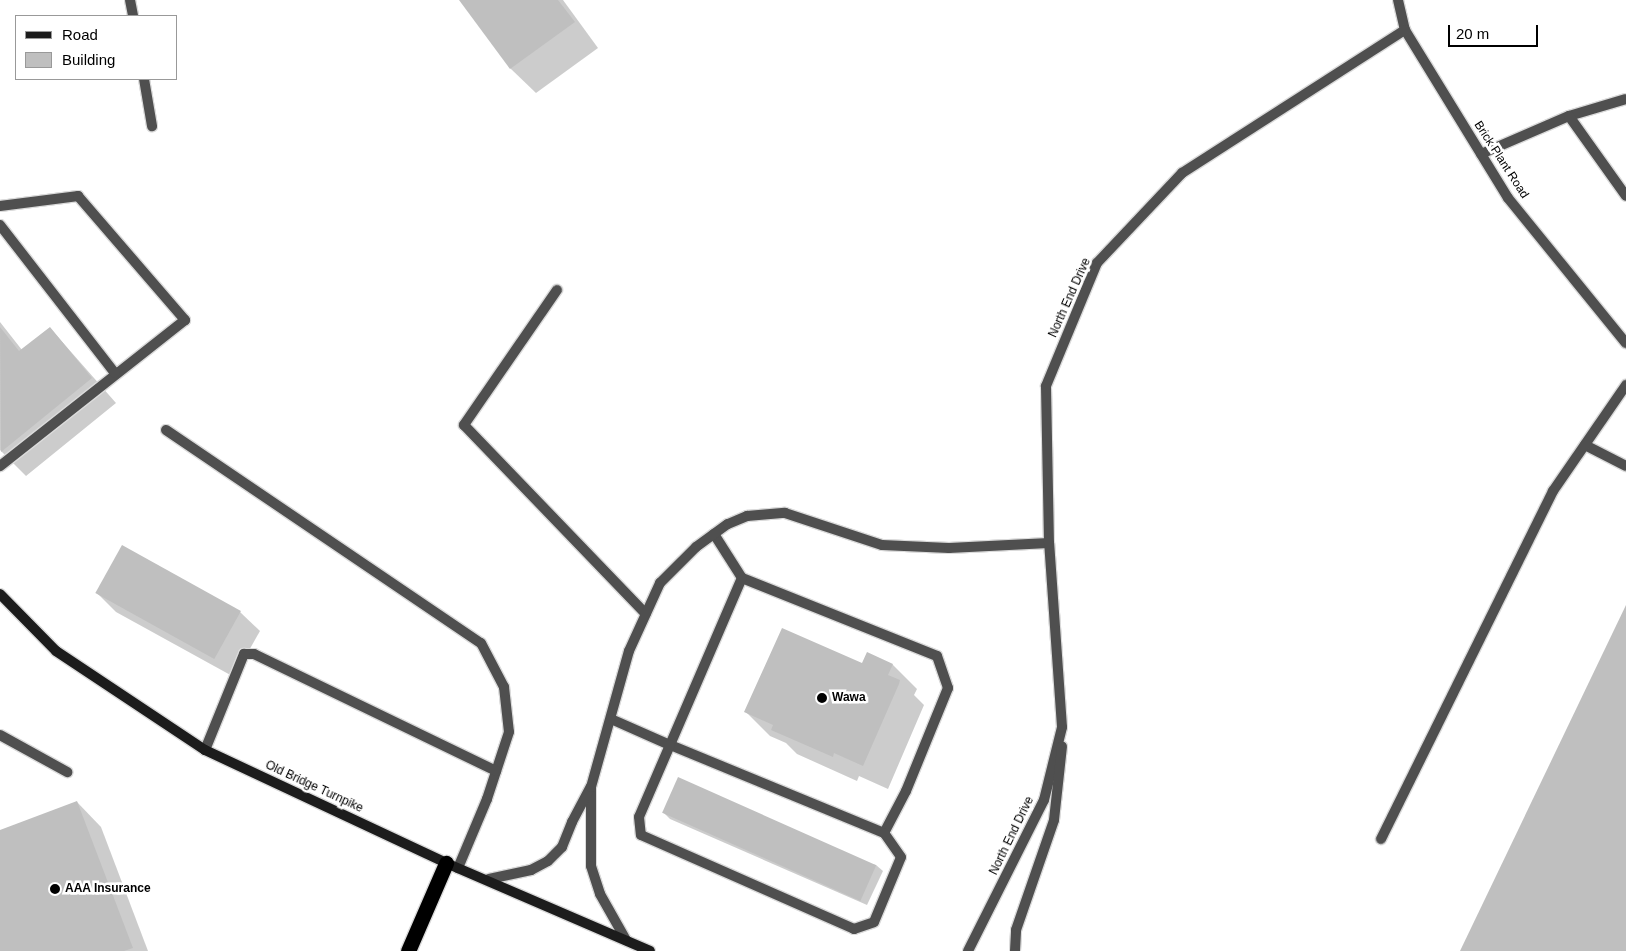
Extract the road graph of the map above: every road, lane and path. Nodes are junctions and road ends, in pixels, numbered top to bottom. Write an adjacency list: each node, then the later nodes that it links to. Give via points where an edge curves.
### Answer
1 (130, 0): 3 (street)
2 (1398, 0): 4 (street, Brick Plant Road)
3 (132, 15)
4 (1405, 30): 9 (street, Brick Plant Road); 22 (street, North End Drive, via 1182,173 1097,263 1046,386)
5 (144, 80): 8 (street)
6 (1626, 99): 7 (street)
7 (1569, 116): 9 (street); 10 (street)
8 (152, 126)
9 (1481, 154): 14 (street, Brick Plant Road, via 1508,198)
10 (1626, 196)
11 (0, 206): 15 (street, via 78,196 185,320)
12 (0, 225): 15 (street)
13 (557, 290): 25 (street, via 464,426)
14 (1626, 343)
15 (115, 373): 19 (street, via 58,423)
16 (1626, 385): 18 (street)
17 (166, 430): 31 (street, via 482,643 504,687 508,732)
18 (1585, 445): 20 (street); 35 (street, via 1553,491)
19 (0, 466)
20 (1626, 466)
21 (714, 534): 22 (street, via 747,516 785,513 882,545 949,548); 23 (street); 25 (street, via 660,583)
22 (1049, 543): 27 (street, North End Drive)
23 (742, 578): 29 (street); 34 (street, via 937,656 948,688)
24 (0, 594): 30 (street, Old Bridge Turnpike, via 56,651)
25 (646, 614): 26 (street, via 630,651)
26 (611, 719): 29 (street); 33 (street)
27 (1062, 727): 41 (street, North End Drive, via 1044,800); 42 (street, North End Drive, via 1061,775 1054,820 1016,930)
28 (0, 735): 32 (street)
29 (670, 745): 34 (street); 34 (street, via 639,817 641,836 854,929 874,922 901,858)
30 (204, 750): 31 (street, via 244,654 254,654); 36 (street, Old Bridge Turnpike)
31 (496, 771): 36 (street)
32 (67, 772)
33 (591, 786): 37 (street, via 562,848 548,861 531,870); 38 (street, via 591,866 600,894)
34 (884, 834)
35 (1381, 840)
36 (452, 866): 37 (street, Old Bridge Turnpike); 39 (highway)
37 (489, 879): 38 (street, Old Bridge Turnpike)
38 (626, 940): 40 (street, Old Bridge Turnpike)
39 (408, 951)
40 (650, 951)
41 (968, 951)
42 (1015, 951)

